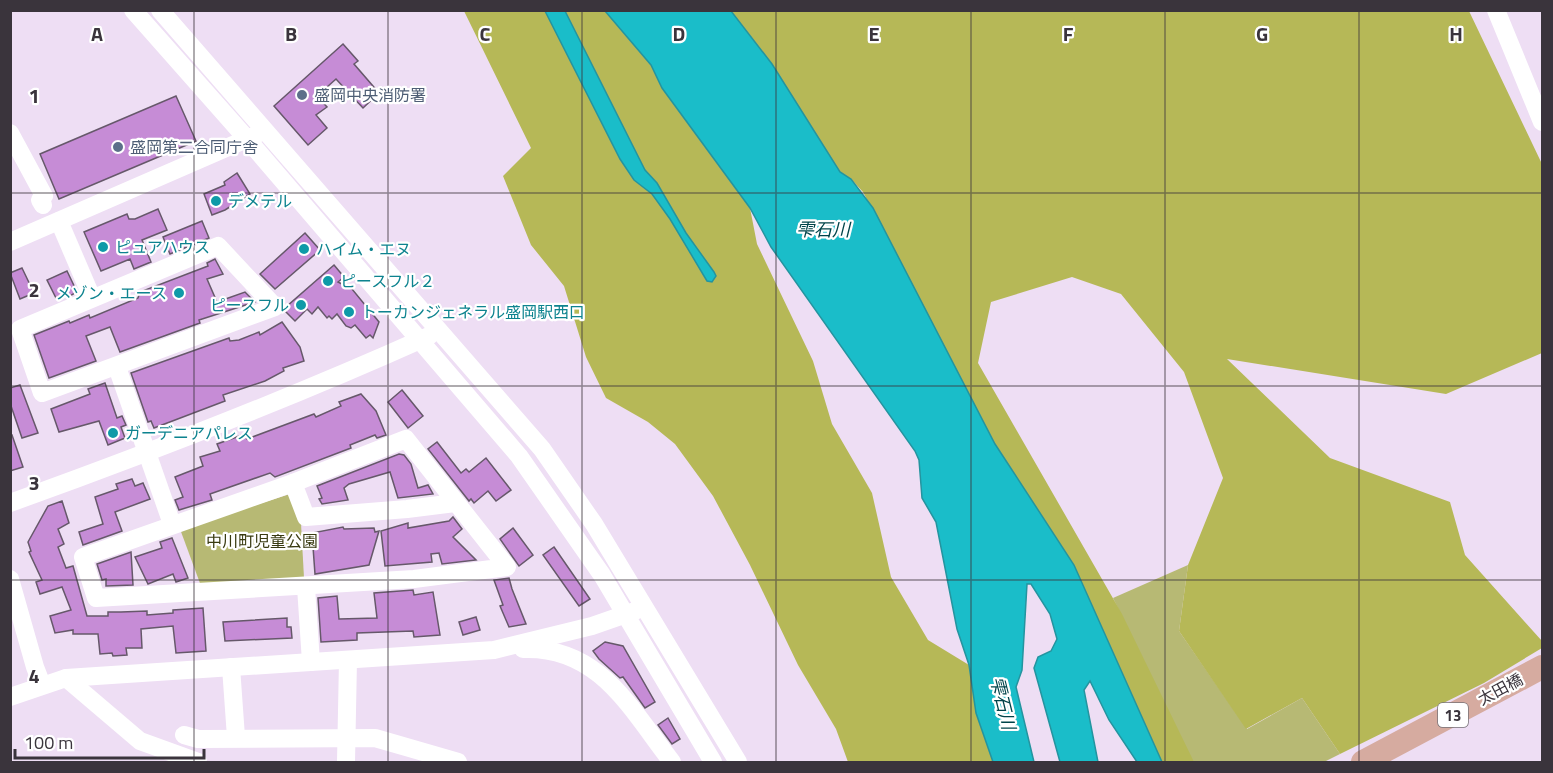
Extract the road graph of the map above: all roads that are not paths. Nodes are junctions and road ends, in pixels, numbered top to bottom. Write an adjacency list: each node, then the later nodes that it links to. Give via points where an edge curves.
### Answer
1 (133, 10): 7 (street)
2 (160, 10): 5 (street)
3 (1496, 10): 4 (street)
4 (1542, 123)
5 (266, 131): 7 (street); 12 (street)
6 (10, 133): 8 (street, via 44,196 40,200)
7 (247, 139): 9 (street); 13 (street)
8 (43, 205)
9 (59, 221): 10 (street); 11 (street)
10 (10, 242)
11 (92, 298): 14 (street, via 20,329 42,393); 14 (street, via 218,246 275,307)
12 (441, 331): 13 (street); 22 (street, via 542,450)
13 (420, 340): 15 (street); 23 (street, via 519,456)
14 (117, 367): 15 (street)
15 (148, 453): 17 (street); 19 (street)
16 (293, 483): 18 (street, via 306,517); 18 (street, via 405,439); 19 (street)
17 (10, 503)
18 (455, 503): 21 (street, via 507,567)
19 (172, 524): 21 (street, via 83,557 96,598)
20 (10, 579): 30 (street)
21 (306, 587): 26 (street)
22 (645, 607): 23 (street); 42 (street)
23 (625, 614): 24 (street); 41 (street)
24 (494, 650): 25 (street); 40 (street, via 550,650 587,664 623,697)
25 (348, 660): 26 (street); 35 (street)
26 (311, 662): 27 (street)
27 (231, 667): 29 (street); 34 (street)
28 (1542, 667): 43 (main road, 太田橋 / 13)
29 (66, 678): 30 (street); 37 (street, via 140,741)
30 (42, 685): 32 (street)
31 (1542, 685): 44 (main road, 太田橋 / 13)
32 (10, 698)
33 (184, 735): 34 (street, via 198,740)
34 (236, 737): 35 (street)
35 (347, 738): 36 (street, via 375,738); 38 (street)
36 (438, 759): 39 (street)
37 (198, 762)
38 (346, 762)
39 (458, 762)
40 (672, 762)
41 (713, 762)
42 (738, 762)
43 (1363, 762)
44 (1397, 762)

